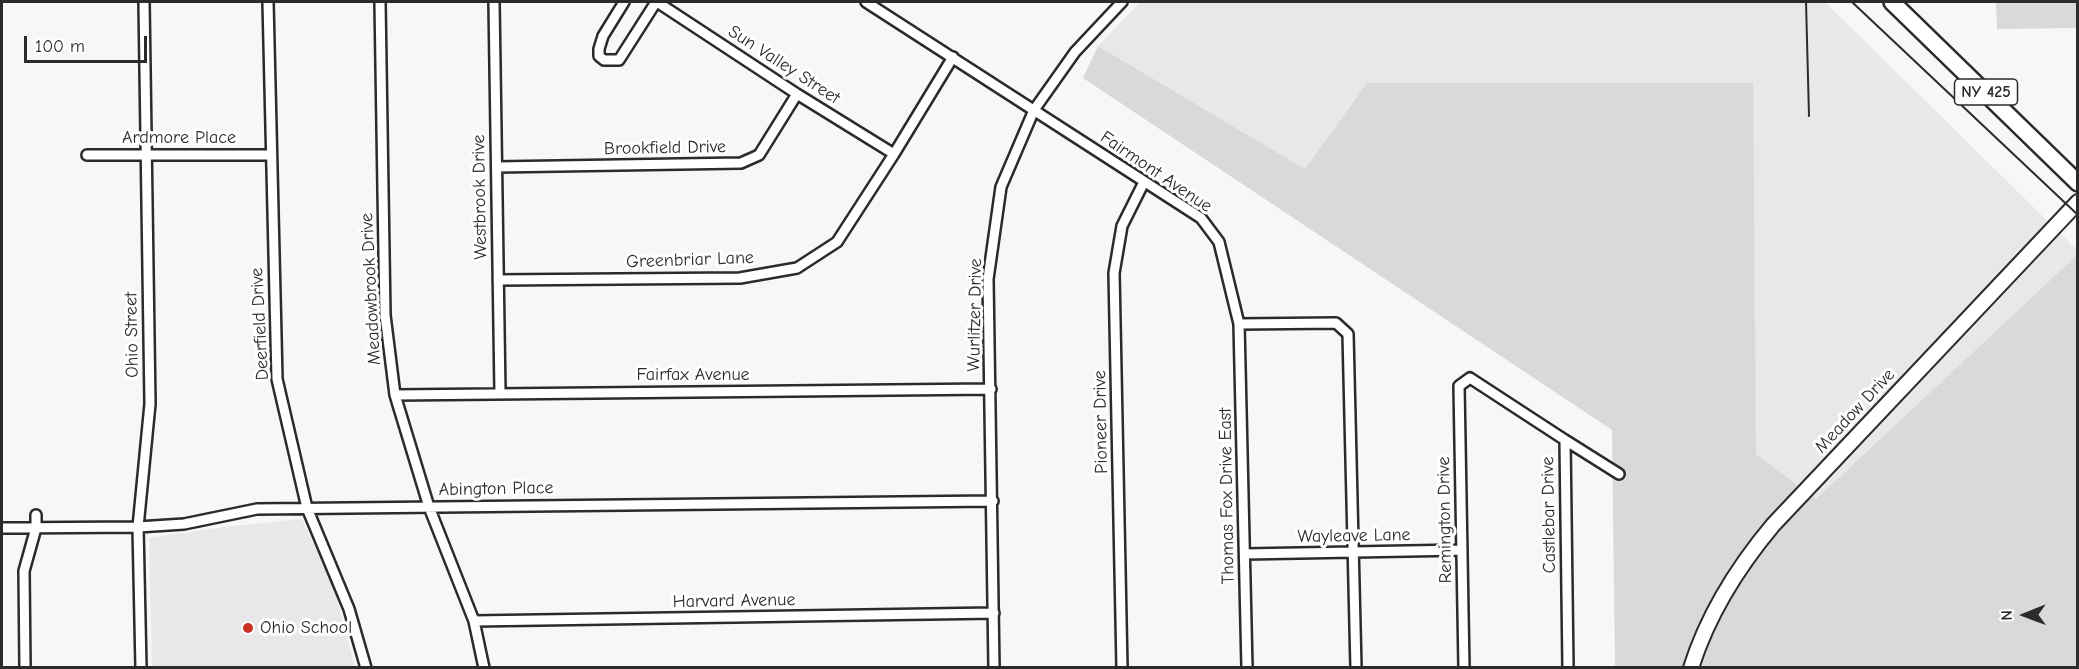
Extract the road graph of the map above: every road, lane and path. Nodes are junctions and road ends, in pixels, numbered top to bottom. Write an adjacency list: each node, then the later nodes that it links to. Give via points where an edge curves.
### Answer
1 (144, 2): 14 (street, Ohio Street)
2 (268, 2): 16 (street, Deerfield Drive)
3 (381, 2): 26 (street, Meadowbrook Drive, via 385,315)
4 (494, 2): 17 (street, Westbrook Drive)
5 (624, 2): 6 (street, via 600,43 599,56 604,60 619,60)
6 (657, 2): 11 (street, Sun Valley Street)
7 (866, 2): 10 (street, Fairmont Avenue)
8 (1122, 2): 12 (street, Wurlitzer Drive, via 1075,52)
9 (1892, 2): 19 (main road, NY 425)
10 (953, 57): 12 (street, Fairmont Avenue); 15 (street, Greenbriar Lane)
11 (797, 94): 15 (street, Sun Valley Street); 17 (street, Brookfield Drive, via 759,155 741,163)
12 (1034, 110): 18 (street, Fairmont Avenue); 24 (street, Wurlitzer Drive, via 1001,187 988,279)
13 (87, 154): 14 (street, Ardmore Place)
14 (145, 154): 16 (street, Ardmore Place); 33 (street, Ohio Street, via 150,404)
15 (894, 154): 21 (street, Greenbriar Lane, via 837,242 797,268 740,278)
16 (270, 155): 31 (street, Deerfield Drive, via 277,379)
17 (497, 167): 21 (street, Westbrook Drive)
18 (1144, 182): 22 (street, Fairmont Avenue, via 1201,218 1219,242); 46 (street, Pioneer Drive, via 1122,226 1114,273)
19 (2078, 183)
20 (2078, 202): 51 (street, Meadow Drive, via 1767,531 1722,595)
21 (498, 280): 25 (street, Westbrook Drive)
22 (1239, 324): 37 (street, via 1336,323 1348,334); 38 (street, Thomas Fox Drive East)
23 (1470, 378): 27 (street, Castlebar Drive); 36 (street, Remington Drive, via 1459,386)
24 (991, 389): 25 (street, Fairfax Avenue); 29 (street, Wurlitzer Drive)
25 (500, 393): 26 (street, Fairfax Avenue)
26 (395, 395): 30 (street, Meadowbrook Drive)
27 (1565, 440): 28 (street); 50 (street, Castlebar Drive)
28 (1619, 474)
29 (993, 501): 30 (street, Abington Place); 39 (street, Wurlitzer Drive)
30 (429, 507): 31 (street, Abington Place); 40 (street, Meadowbrook Drive)
31 (307, 508): 33 (street, Abington Place, via 258,509 184,524); 43 (street, Deerfield Drive, via 349,609)
32 (36, 515): 35 (street)
33 (138, 527): 35 (street, Abington Place); 42 (street, Ohio Street)
34 (2, 528): 35 (street, Abington Place)
35 (36, 528): 41 (street, via 24,571)
36 (1462, 550): 37 (street, Wayleave Lane); 49 (street, Remington Drive)
37 (1353, 552): 38 (street, Wayleave Lane); 48 (street)
38 (1245, 554): 47 (street, Thomas Fox Drive East)
39 (994, 613): 40 (street, Harvard Avenue); 45 (street, Wurlitzer Drive)
40 (474, 621): 44 (street, Meadowbrook Drive)
41 (25, 668)
42 (141, 668)
43 (366, 668)
44 (484, 668)
45 (994, 668)
46 (1122, 668)
47 (1247, 668)
48 (1356, 668)
49 (1464, 668)
50 (1568, 668)
51 (1691, 668)

